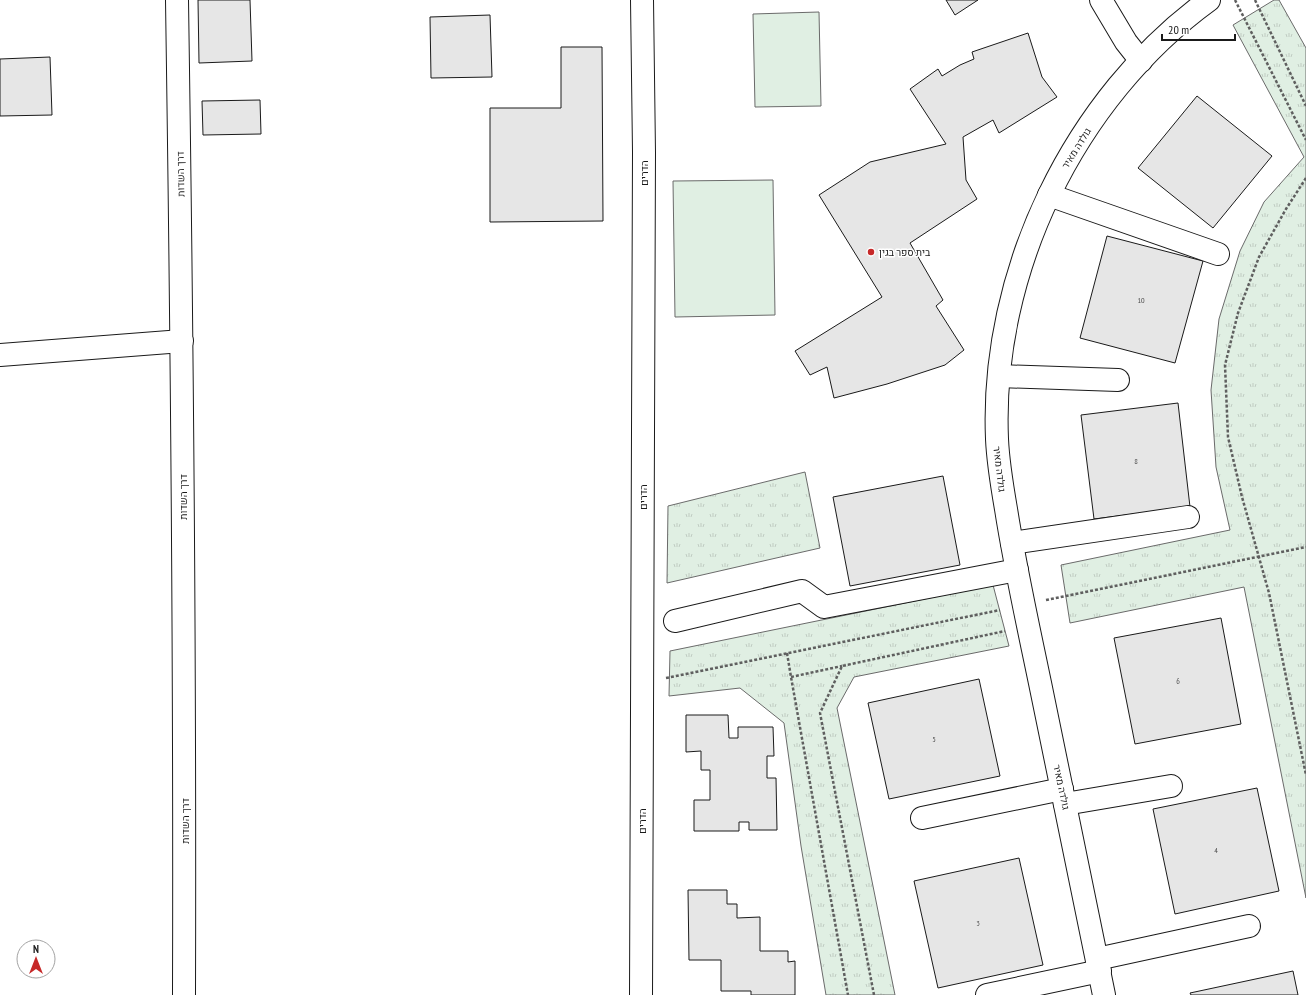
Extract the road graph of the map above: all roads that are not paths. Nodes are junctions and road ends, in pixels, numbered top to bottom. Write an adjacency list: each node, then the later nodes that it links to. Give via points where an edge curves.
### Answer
1 (177, 0): 8 (street, דרך השדות)
2 (642, 0): 22 (street, הדרים, via 644,152)
3 (1101, 0): 5 (street, via 1126,42)
4 (1209, 0): 5 (street, גולדה מאיר, via 1182,21)
5 (1141, 61): 6 (street, גולדה מאיר, via 1128,74 1076,145)
6 (1049, 195): 7 (street); 10 (street, גולדה מאיר, via 1023,260 1010,304)
7 (1218, 254)
8 (182, 341): 9 (street); 21 (street, דרך השדות)
9 (0, 355)
10 (999, 376): 11 (street); 13 (street, גולדה מאיר, via 997,441)
11 (1118, 380)
12 (1188, 517): 13 (street)
13 (1012, 543): 14 (street, גולדה מאיר)
14 (1017, 570): 15 (street, via 824,607 802,591); 17 (street, גולדה מאיר)
15 (675, 621)
16 (1171, 786): 17 (street)
17 (1064, 797): 18 (street); 20 (street, גולדה מאיר)
18 (922, 818)
19 (1248, 926): 20 (street)
20 (1098, 965): 23 (street); 24 (street, גולדה מאיר)
21 (184, 995)
22 (641, 995)
23 (987, 995)
24 (1104, 995)

